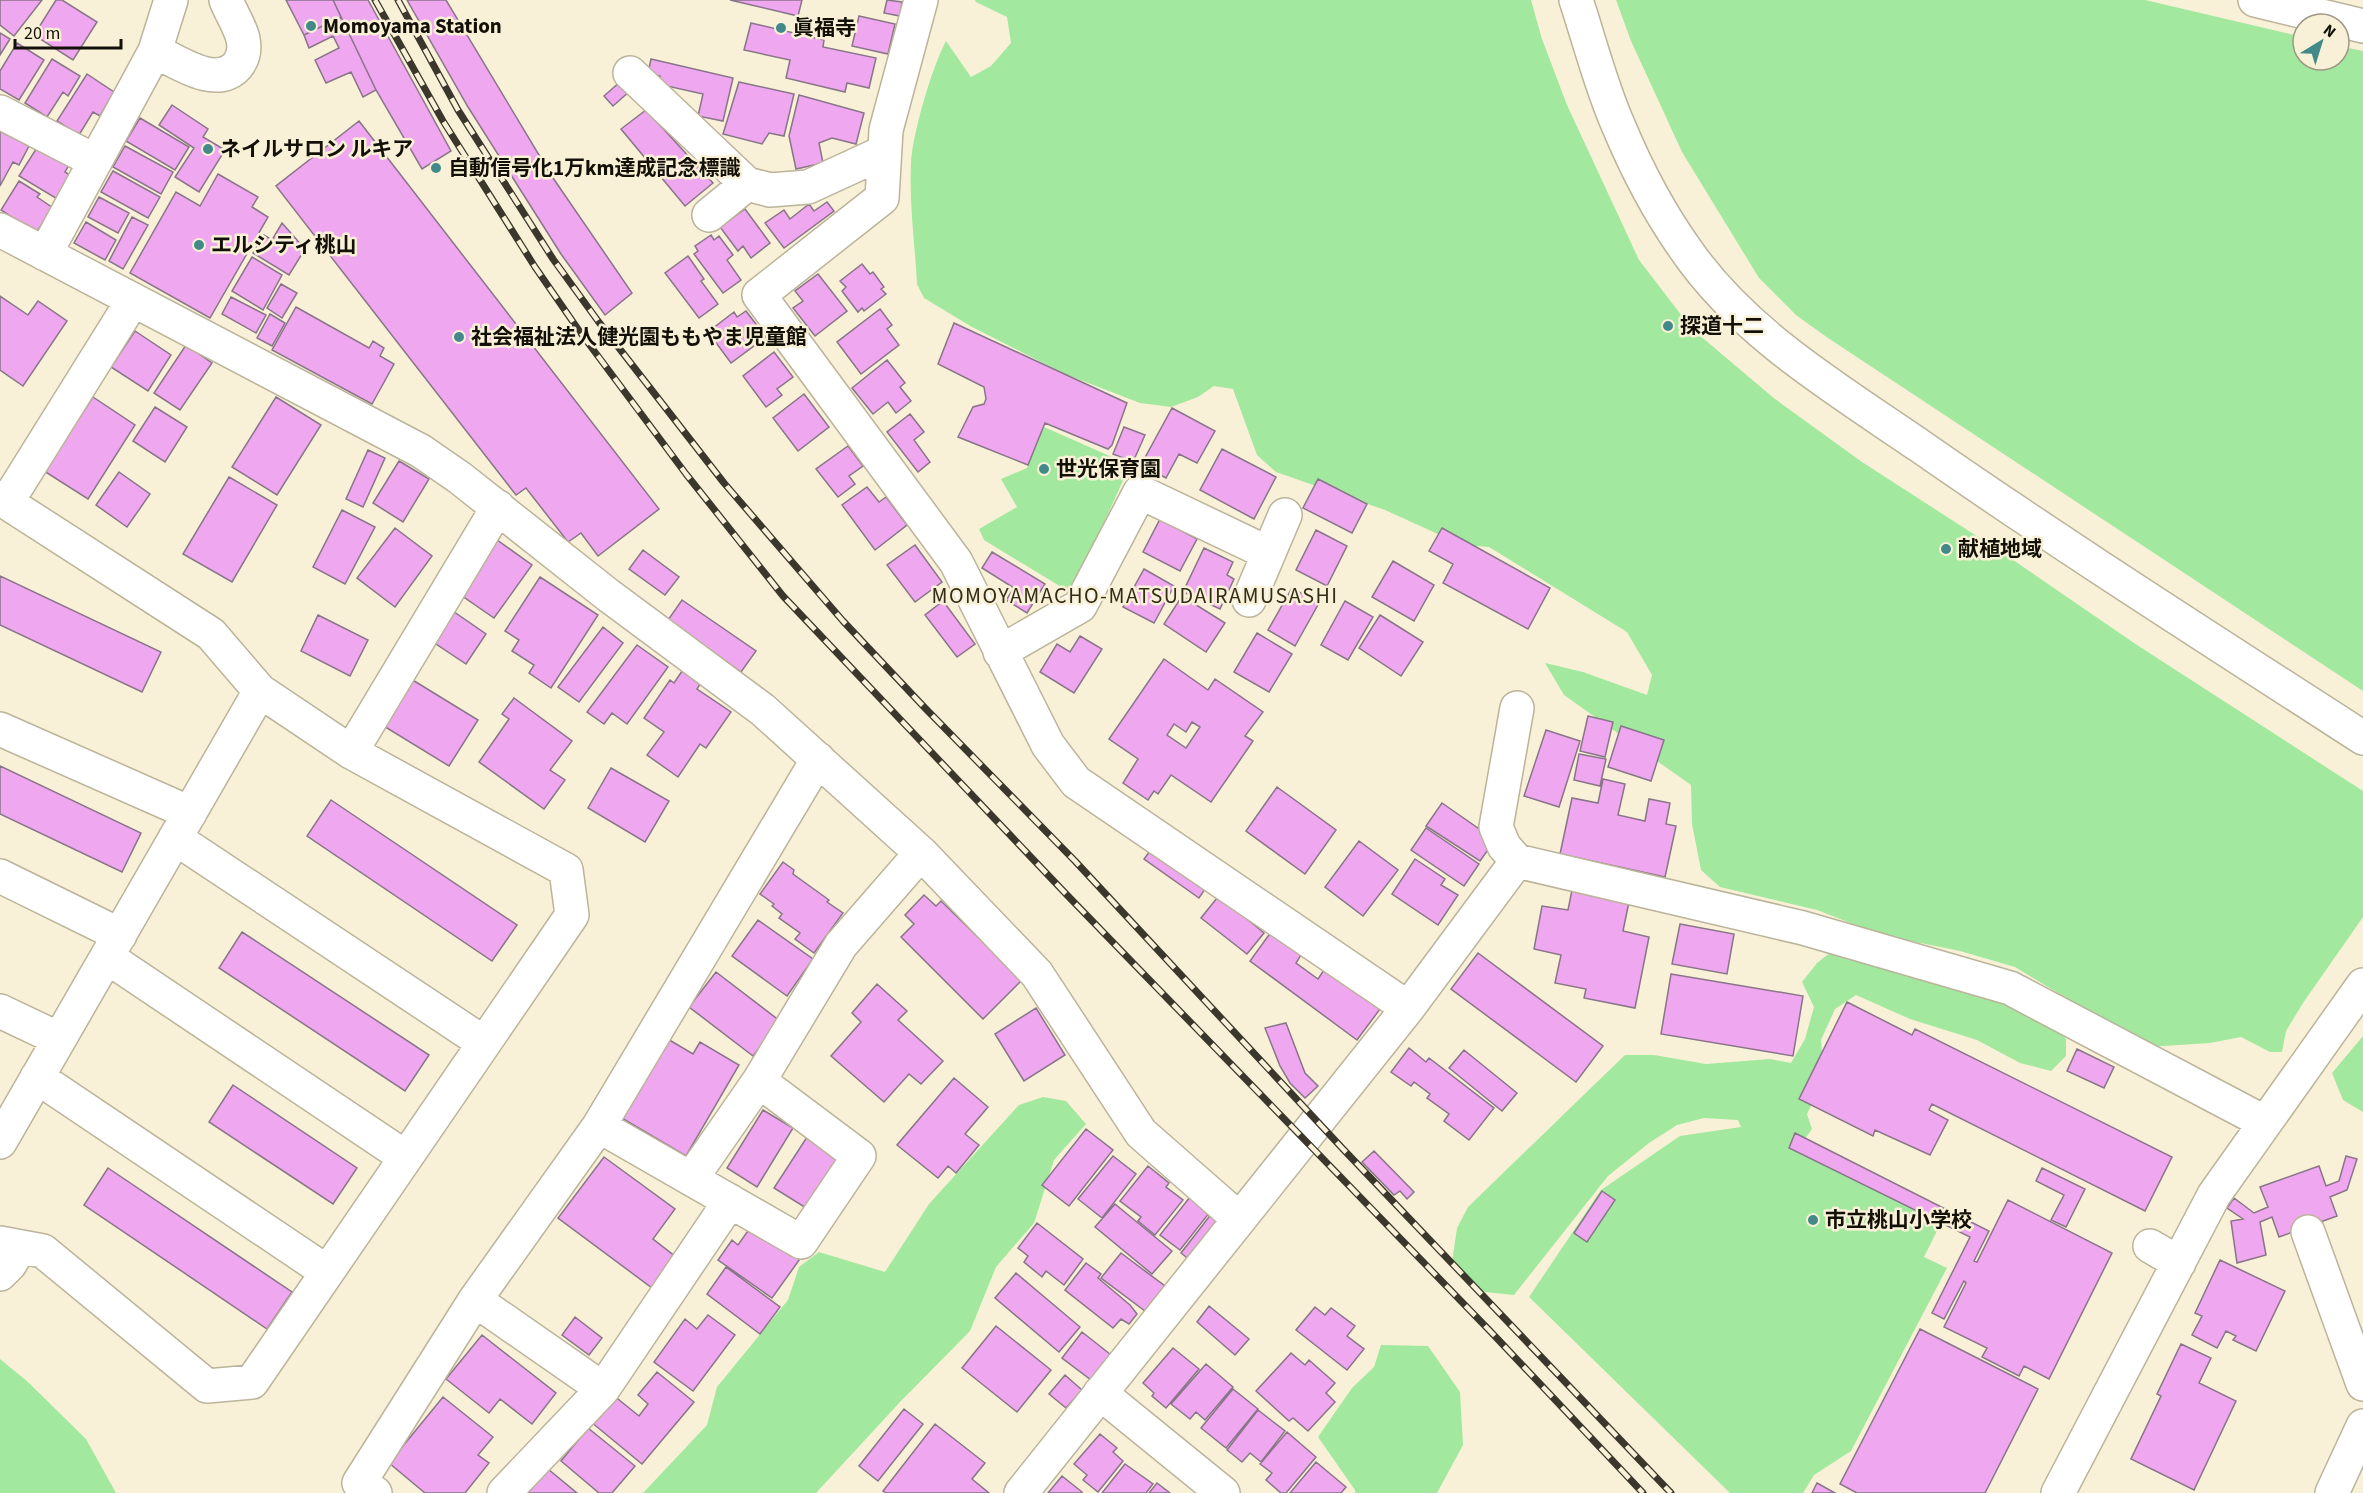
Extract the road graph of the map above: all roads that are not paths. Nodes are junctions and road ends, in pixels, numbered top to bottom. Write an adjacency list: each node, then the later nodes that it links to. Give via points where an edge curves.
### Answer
1 (171, 0): 7 (street)
2 (226, 0): 7 (street, via 243,38 244,51 233,71 221,76 203,73)
3 (921, 0): 10 (street, via 886,130)
4 (1576, 0): 26 (street, via 1618,126 1656,203 1687,251 1742,313 1799,362 1995,498)
5 (2255, 0): 6 (street)
6 (2363, 26)
7 (155, 51): 11 (street)
8 (630, 73): 12 (street)
9 (0, 112): 11 (street)
10 (884, 152): 12 (street, via 808,187 770,190); 22 (street, via 882,198 759,295 956,562)
11 (95, 161): 15 (street)
12 (747, 184): 13 (street)
13 (709, 216)
14 (0, 230): 15 (street)
15 (45, 254): 16 (street)
16 (133, 300): 17 (street); 18 (street, via 421,451)
17 (4, 500): 23 (street, via 211,634)
18 (498, 507): 27 (street); 28 (street, via 763,710)
19 (1285, 515): 20 (street)
20 (1268, 554): 21 (street); 22 (street, via 1140,492 1080,606)
21 (1249, 600)
22 (1000, 652): 35 (street, via 1048,745 1076,782)
23 (260, 691): 27 (street); 29 (street)
24 (1517, 708): 31 (street, via 1496,827 1504,846)
25 (0, 729): 29 (street)
26 (2363, 738)
27 (351, 752): 38 (street, via 566,870 572,915)
28 (818, 759): 30 (street); 42 (street)
29 (183, 826): 33 (street); 38 (street)
30 (921, 853): 40 (street, via 841,945); 47 (street, via 1037,974 1141,1133)
31 (1517, 861): 35 (street); 41 (street, via 1803,928 2010,988)
32 (0, 876): 33 (street)
33 (113, 946): 37 (street); 44 (street)
34 (2363, 984): 41 (street)
35 (1408, 1008): 47 (street)
36 (0, 1011): 37 (street)
37 (59, 1039): 39 (street)
38 (484, 1043): 44 (street)
39 (38, 1077): 43 (street); 52 (street)
40 (759, 1081): 45 (street); 46 (street, via 859,1156 801,1242)
41 (2264, 1122): 51 (street, via 2214,1195)
42 (599, 1126): 45 (street); 54 (street)
43 (0, 1142)
44 (405, 1158): 52 (street)
45 (691, 1179): 46 (street)
46 (730, 1201): 57 (street)
47 (1239, 1219): 58 (street)
48 (2308, 1232): 55 (street)
49 (10, 1245): 52 (street, via 44,1251 207,1386 252,1382); 53 (street, via 10,1264)
50 (2150, 1246): 51 (street)
51 (2179, 1263): 64 (street)
52 (327, 1272)
53 (0, 1274)
54 (475, 1300): 57 (street); 60 (street, via 359,1483)
55 (2356, 1349): 56 (street)
56 (2363, 1384)
57 (603, 1389): 61 (street)
58 (1100, 1394): 62 (street); 63 (street)
59 (2363, 1426): 65 (street)
60 (375, 1493)
61 (504, 1493)
62 (1021, 1493)
63 (1223, 1493)
64 (2058, 1493)
65 (2332, 1493)

